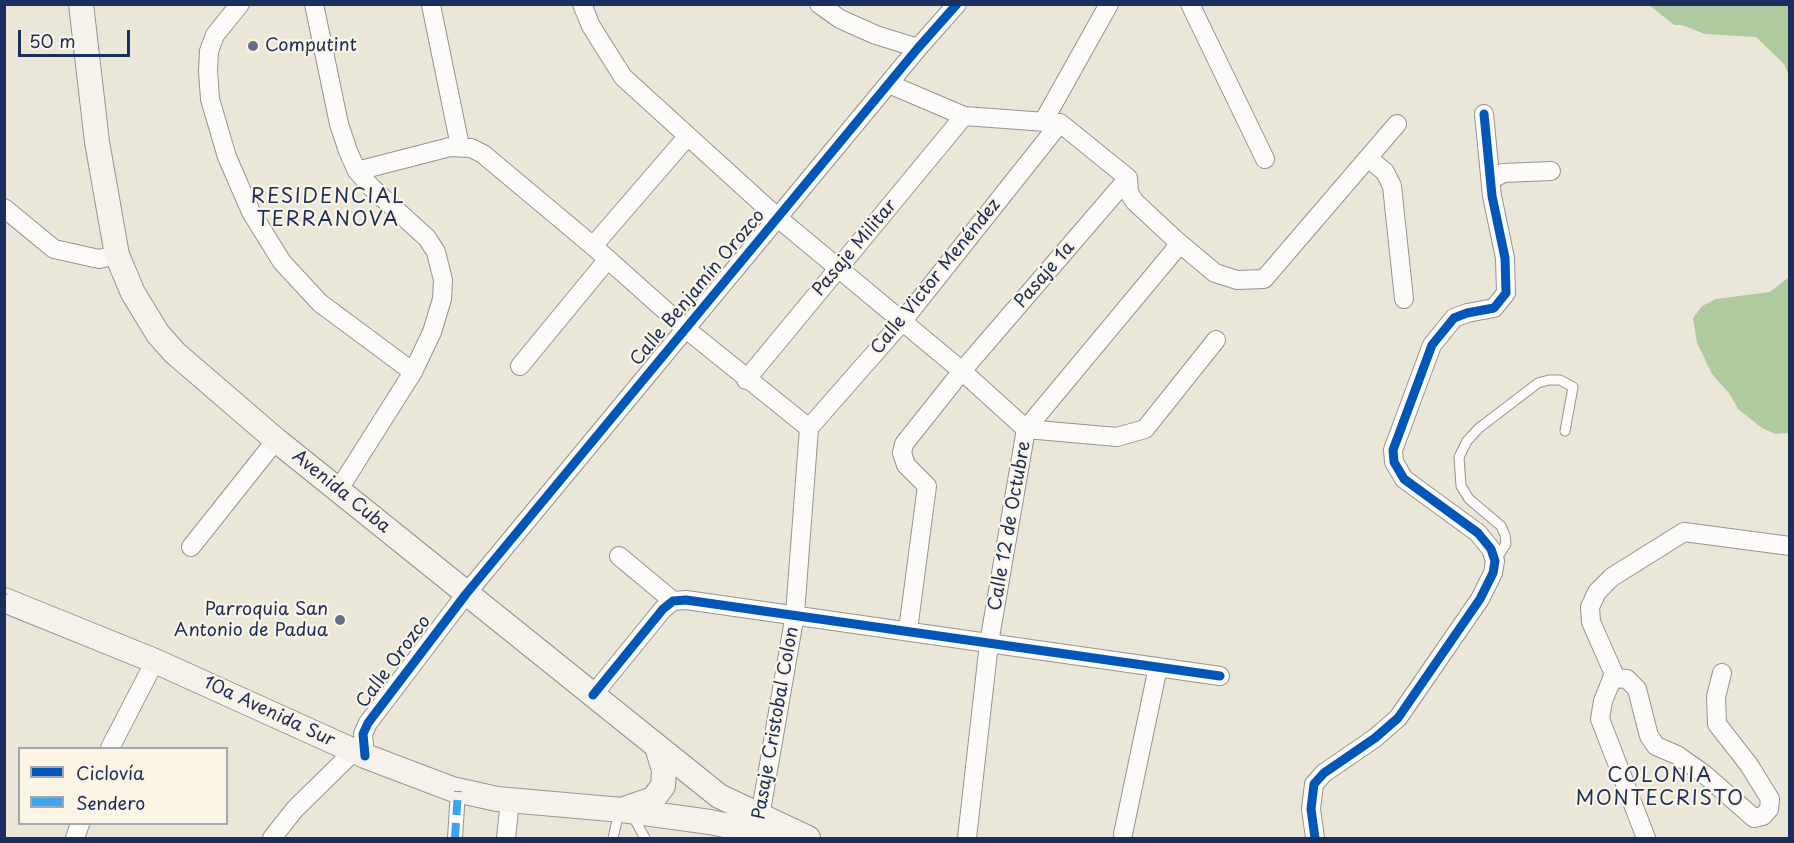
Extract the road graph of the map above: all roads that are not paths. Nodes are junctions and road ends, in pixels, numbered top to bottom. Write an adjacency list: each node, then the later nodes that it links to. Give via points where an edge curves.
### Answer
1 (81, 4): 28 (main road, Avenida Cuba, via 97,142)
2 (240, 4): 37 (street, via 215,35 208,71 210,99 226,157 251,212 282,262 320,303)
3 (314, 4): 20 (street, via 339,124)
4 (431, 4): 17 (street)
5 (582, 4): 16 (street, Calle 12 de Octubre, via 623,77)
6 (819, 4): 10 (street, via 840,19)
7 (957, 4): 10 (street, Calle Benjamín Orozco)
8 (1108, 4): 14 (street, Calle Victor Menéndez)
9 (1190, 4): 19 (street)
10 (918, 48): 11 (street, Calle Benjamín Orozco)
11 (889, 84): 13 (street); 25 (street, Calle Benjamín Orozco)
12 (1484, 114): 23 (street)
13 (964, 116): 14 (street); 30 (street, Pasaje Militar)
14 (1052, 123): 22 (street); 32 (street, Calle Victor Menéndez)
15 (1398, 123): 18 (street)
16 (687, 137): 25 (street, Calle 12 de Octubre); 27 (street)
17 (460, 146): 20 (street); 27 (street, via 483,154)
18 (1368, 158): 26 (street, via 1264,279 1237,280 1215,273); 31 (street, via 1385,172 1392,186)
19 (1265, 159)
20 (357, 171): 37 (street, via 427,238 441,265 442,299)
21 (1551, 171): 23 (street, via 1503,173)
22 (1128, 178): 26 (street, via 1129,193 1135,202); 36 (street, Pasaje 1a)
23 (1491, 180): 47 (street, via 1505,258 1506,293 1494,308 1454,318 1432,345 1393,450 1394,462 1404,479 1478,533)
24 (4, 208): 28 (street, via 54,249 99,259)
25 (778, 218): 30 (street, Calle 12 de Octubre); 33 (street, Calle Benjamín Orozco)
26 (1178, 242): 40 (street)
27 (593, 246): 29 (street)
28 (117, 255): 42 (main road, Avenida Cuba, via 132,293 158,334 208,383)
29 (608, 259): 33 (street); 35 (street)
30 (839, 269): 32 (street, Calle 12 de Octubre); 38 (street, Pasaje Militar)
31 (1404, 299)
32 (902, 322): 36 (street, Calle 12 de Octubre); 39 (street, Calle Victor Menéndez)
33 (686, 329): 38 (street); 48 (street, Calle Benjamín Orozco)
34 (1216, 340): 40 (street, via 1145,429 1117,437)
35 (520, 366)
36 (962, 371): 40 (street, Calle 12 de Octubre); 52 (street, Pasaje 1a, via 904,444 902,453 906,465 927,486)
37 (413, 372): 43 (street)
38 (746, 380): 39 (street)
39 (809, 429): 51 (street, Pasaje Cristobal Colon)
40 (1026, 429): 53 (street, Calle 12 de Octubre)
41 (1565, 431): 47 (lane, via 1573,387 1550,380 1538,383 1467,441 1459,457 1461,486 1469,499 1501,526 1506,544)
42 (276, 440): 43 (main road, Avenida Cuba); 45 (street)
43 (339, 489): 48 (main road, Avenida Cuba)
44 (1790, 546): 58 (street, via 1684,532 1612,577 1597,592 1590,607 1591,622 1610,662)
45 (191, 547)
46 (620, 556): 50 (street)
47 (1495, 561): 76 (street, via 1480,599 1412,701 1375,738 1314,784 1311,809)
48 (466, 594): 59 (main road, Avenida Cuba); 62 (street, Calle Orozco, via 368,723)
49 (7, 595): 54 (main road, 10a Avenida Sur)
50 (673, 601): 51 (street); 59 (street)
51 (795, 614): 52 (street); 66 (street, Pasaje Cristobal Colon)
52 (908, 630): 53 (street)
53 (990, 644): 55 (street); 75 (street, Calle 12 de Octubre)
54 (155, 661): 60 (street); 62 (main road, 10a Avenida Sur)
55 (1158, 667): 57 (street); 67 (street)
56 (1722, 673): 58 (street, via 1716,697 1718,724 1770,799 1763,816 1754,818 1704,774 1656,746 1649,736 1637,689 1627,679)
57 (1220, 676)
58 (1612, 678): 77 (street, via 1600,718)
59 (593, 695): 61 (main road, Avenida Cuba)
60 (111, 747)
61 (657, 747): 65 (main road, via 664,770 663,786 653,799); 66 (main road, Avenida Cuba)
62 (359, 753): 63 (main road, 10a Avenida Sur); 68 (street, via 295,810)
63 (458, 791): 64 (main road, 10a Avenida Sur); 69 (street)
64 (510, 801): 65 (main road, 10a Avenida Sur); 70 (street)
65 (624, 810): 66 (main road, 10a Avenida Sur, via 722,828); 71 (lane); 72 (lane)
66 (758, 828): 73 (main road, 10a Avenida Sur); 74 (main road, Avenida Cuba)
67 (1123, 834)
68 (272, 838)
69 (455, 838)
70 (506, 838)
71 (613, 838)
72 (645, 838)
73 (789, 838)
74 (808, 838)
75 (967, 838)
76 (1315, 838)
77 (1646, 838)

